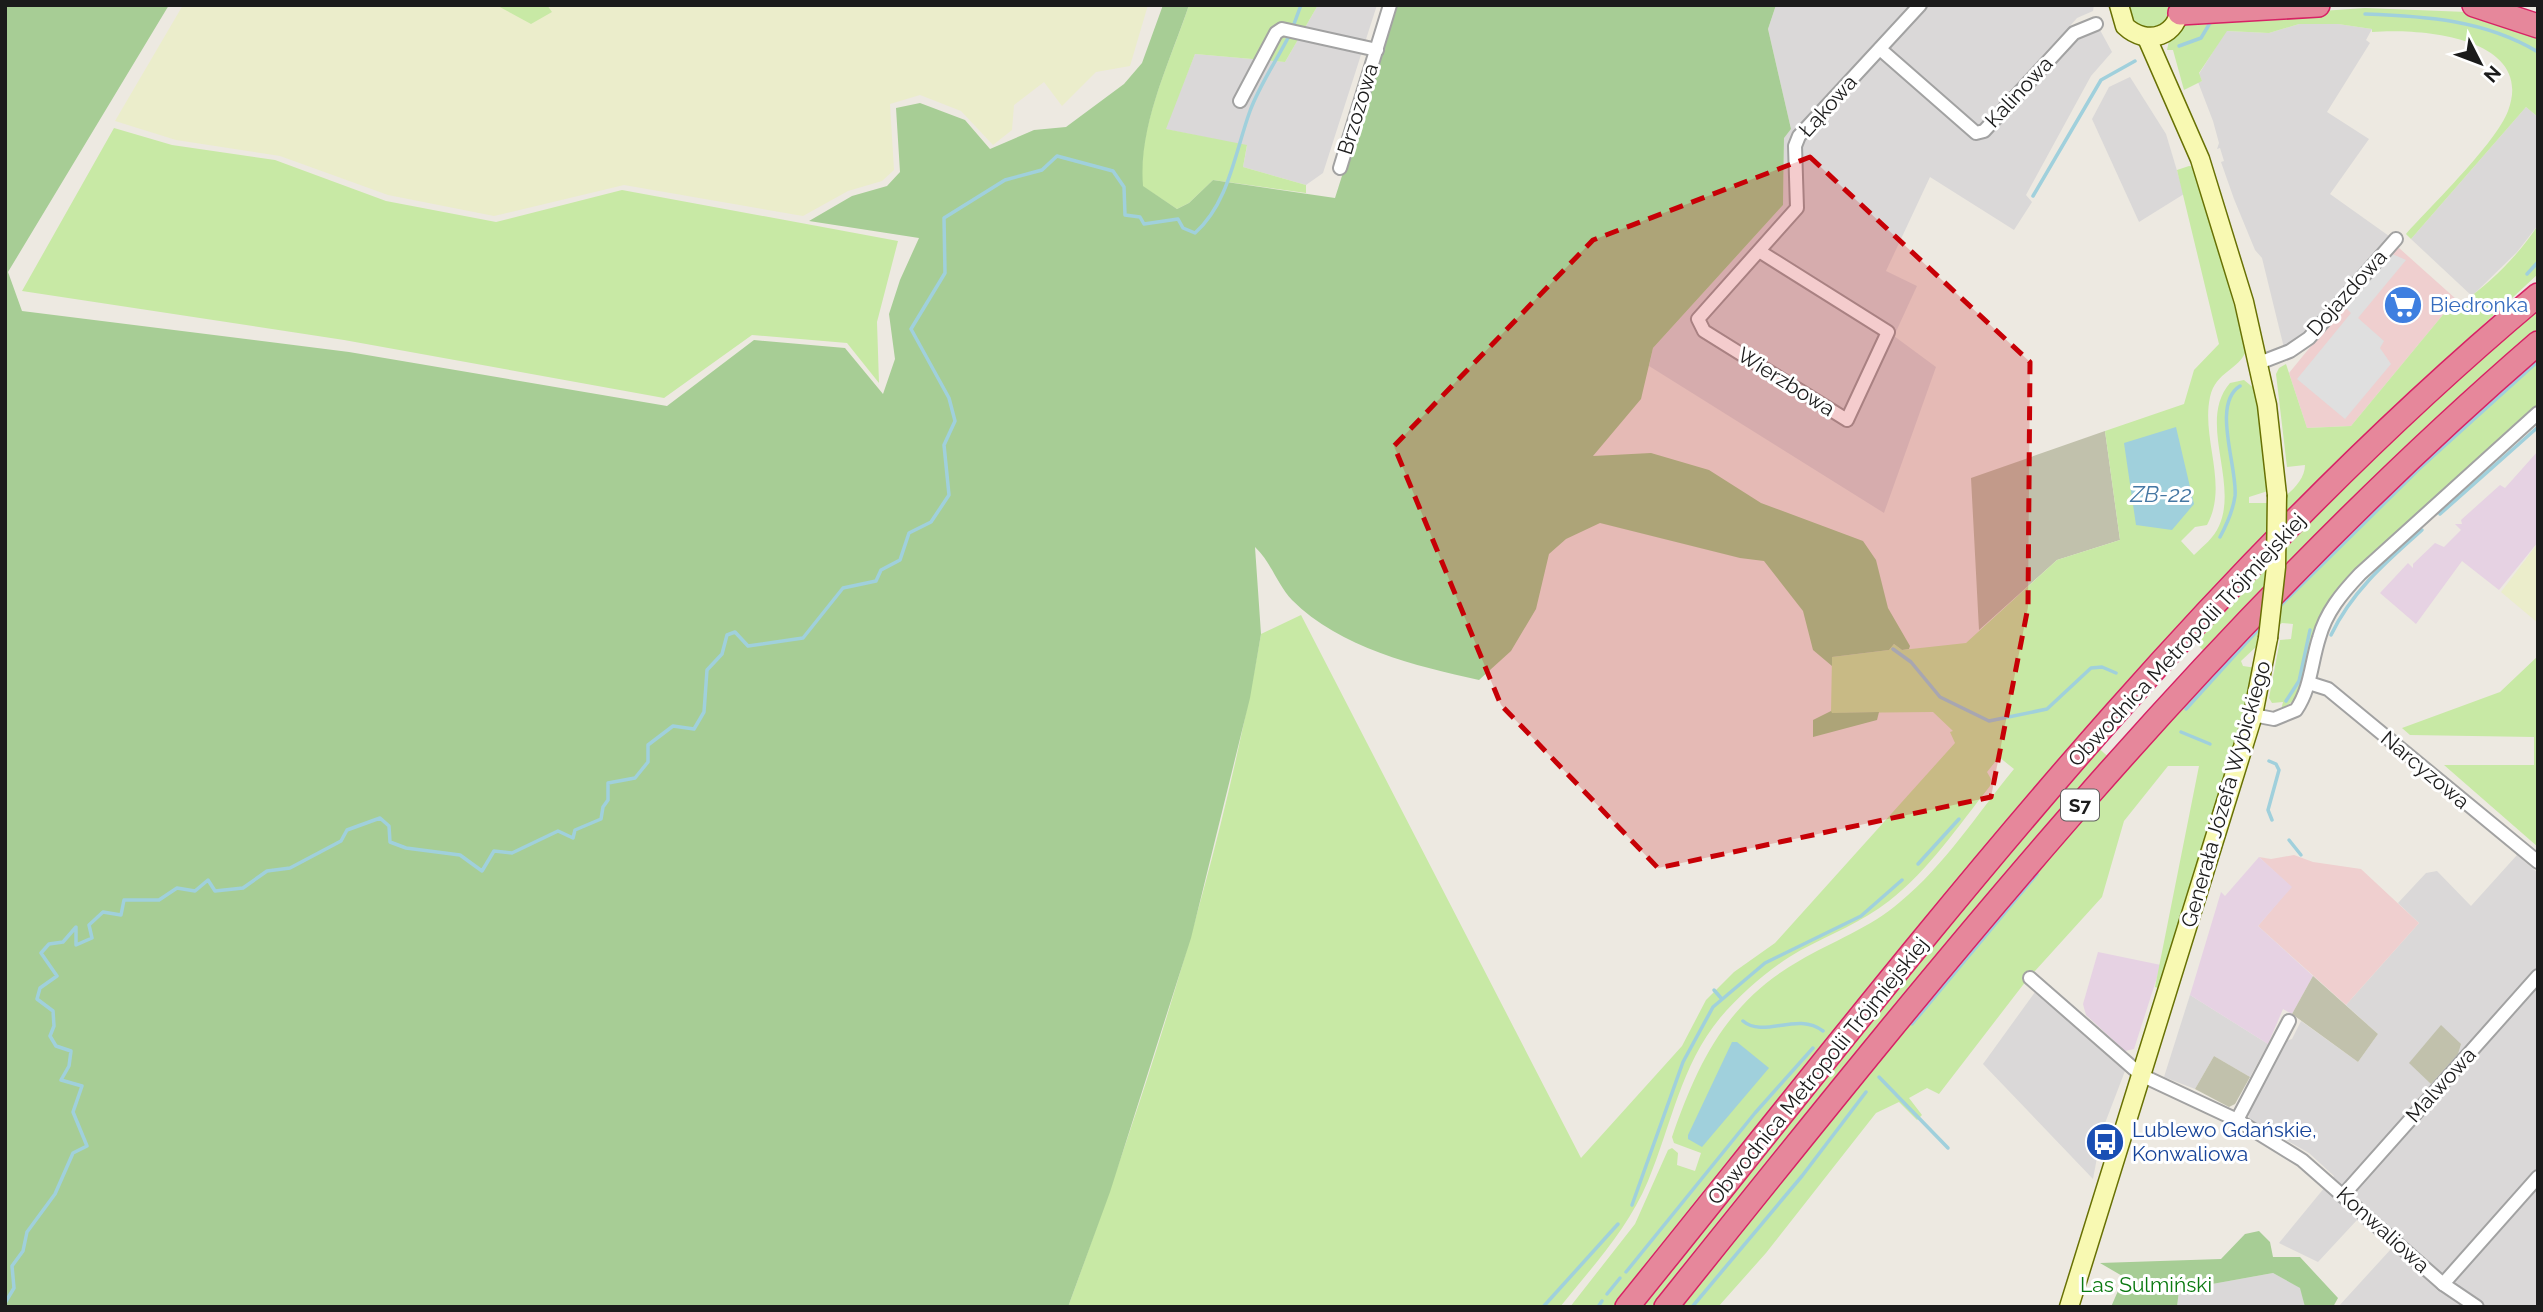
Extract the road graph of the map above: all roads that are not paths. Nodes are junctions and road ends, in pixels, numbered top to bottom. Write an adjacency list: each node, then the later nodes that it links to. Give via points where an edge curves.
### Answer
1 (1390, 5): 10 (street, Brzozowa)
2 (1920, 5): 11 (street, Łąkowa)
3 (2119, 5): 9 (main road, via 2125,26)
4 (2318, 5): 6 (highway)
5 (2474, 5): 8 (highway)
6 (2180, 9): 9 (main road, via 2174,27)
7 (2096, 24): 11 (street, Kalinowa, via 2074,33 1984,131 1976,133)
8 (2538, 26)
9 (2154, 37): 21 (main road, Generała Józefa Wybickiego, via 2200,159)
10 (1377, 50): 12 (street, Brzozowa, via 1282,29); 13 (street, Brzozowa)
11 (1880, 50): 15 (street, Łąkowa, via 1796,141 1797,208)
12 (1240, 102)
13 (1340, 167)
14 (2396, 239): 21 (street, Dojazdowa, via 2309,338)
15 (1759, 251): 19 (street, Łąkowa); 19 (street, Wierzbowa, via 1888,332 1847,420 1704,331)
16 (2538, 283): 18 (highway)
17 (2538, 295): 18 (highway, Obwodnica Metropolii Trójmiejskiej / S7)
18 (2512, 317): 34 (highway, Obwodnica Metropolii Trójmiejskiej / S7, via 2340,475 2134,693 2003,844)
19 (1698, 319)
20 (2538, 343): 35 (highway, Obwodnica Metropolii Trójmiejskiej / S7, via 2351,514 2116,764 1914,1001)
21 (2259, 363): 24 (main road, Generała Józefa Wybickiego, bridge, via 2277,495 2276,568)
22 (2538, 413): 23 (street, via 2339,596 2321,631)
23 (2309, 683): 24 (street, via 2296,710 2283,718); 25 (street, Narcyzowa, via 2328,689)
24 (2253, 716): 29 (main road, Generała Józefa Wybickiego)
25 (2538, 862)
26 (2538, 976): 32 (street, Malwowa)
27 (2030, 978): 29 (street, Konwaliowa)
28 (2289, 1021): 30 (street)
29 (2141, 1075): 30 (street, Konwaliowa); 36 (main road, Generała Józefa Wybickiego)
30 (2236, 1121): 32 (street, Konwaliowa, via 2302,1160)
31 (2538, 1177): 33 (street)
32 (2344, 1194): 33 (street, Konwaliowa)
33 (2443, 1284): 37 (street, Konwaliowa)
34 (1628, 1307)
35 (1666, 1307)
36 (2069, 1307)
37 (2477, 1307)

